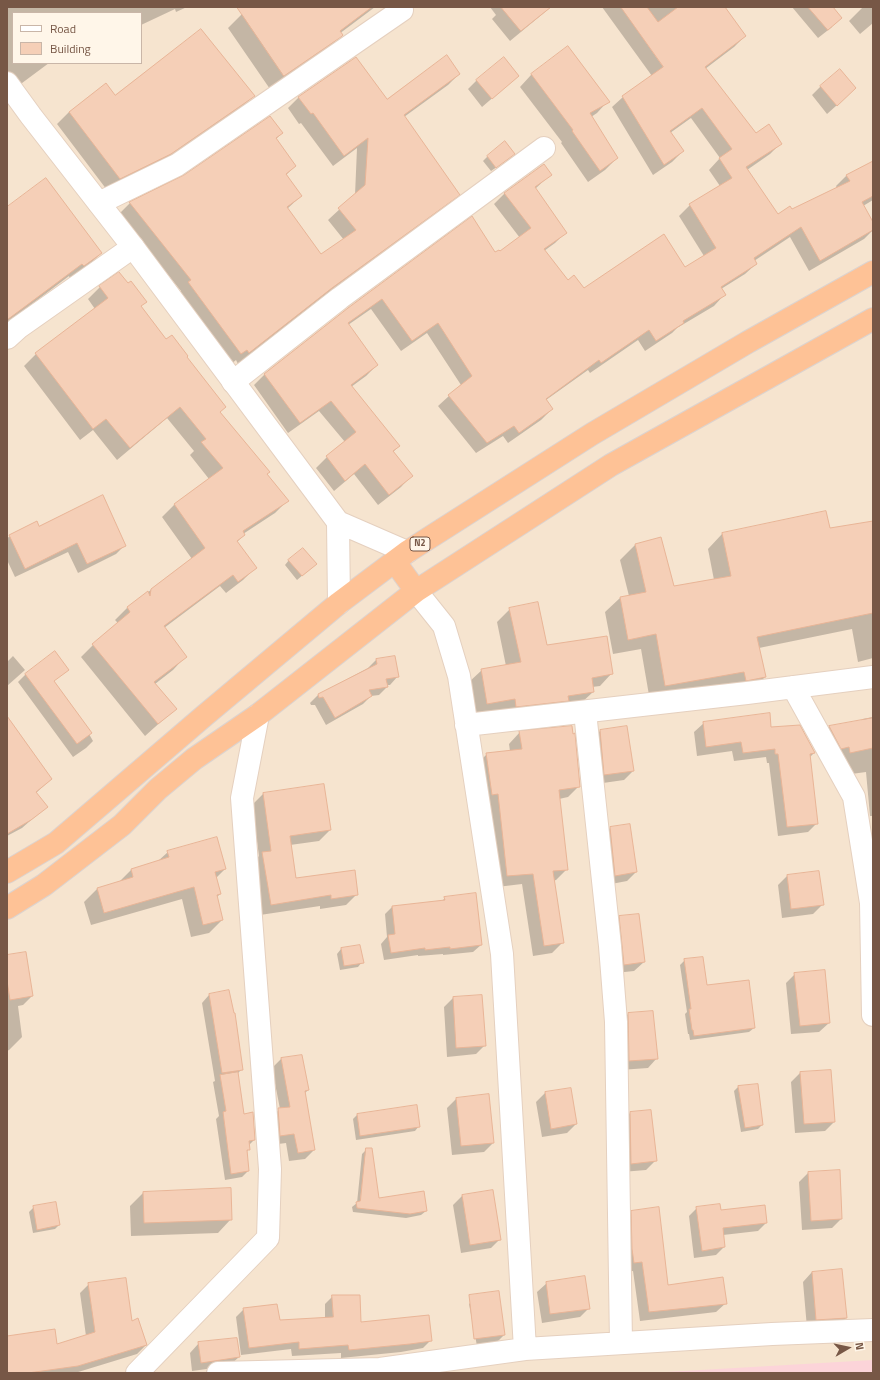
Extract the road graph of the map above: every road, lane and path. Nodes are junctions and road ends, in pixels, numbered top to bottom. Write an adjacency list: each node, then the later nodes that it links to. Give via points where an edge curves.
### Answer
1 (402, 10): 4 (street, via 177,165)
2 (7, 83): 4 (street)
3 (544, 148): 9 (street, via 340,298)
4 (99, 204): 5 (street)
5 (133, 247): 8 (street); 9 (street)
6 (873, 272): 11 (highway, N2, via 592,434)
7 (873, 319): 12 (highway, via 611,465)
8 (7, 338)
9 (233, 382): 10 (street)
10 (338, 522): 11 (street); 13 (street)
11 (401, 557): 12 (highway); 13 (highway, N2)
12 (416, 591): 17 (highway); 18 (street, via 444,626 459,676)
13 (339, 603): 19 (highway, N2, via 56,843)
14 (873, 677): 15 (street)
15 (793, 687): 16 (street); 21 (street, via 854,797 871,903)
16 (585, 712): 18 (street); 23 (street, via 616,1022)
17 (258, 715): 20 (highway, via 194,759 111,834 44,885); 25 (street, via 242,798 270,1169 268,1238)
18 (466, 725): 24 (street, via 502,954)
19 (7, 872)
20 (7, 908)
21 (873, 1015)
22 (873, 1330): 23 (street)
23 (621, 1343): 24 (street)
24 (525, 1349): 26 (street, via 380,1369)
25 (137, 1373)
26 (218, 1373)

